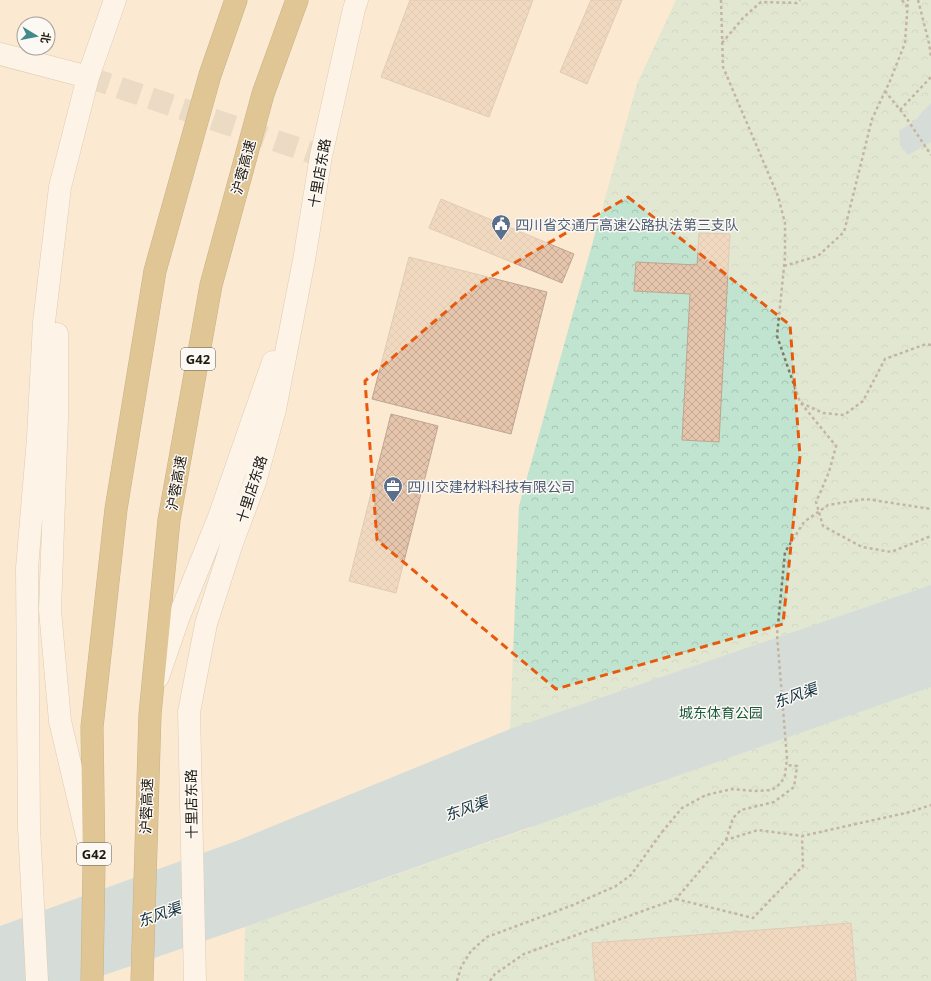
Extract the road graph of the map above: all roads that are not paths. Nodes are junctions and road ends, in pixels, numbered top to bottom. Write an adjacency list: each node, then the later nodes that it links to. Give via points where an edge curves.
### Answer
1 (115, 0): 6 (street)
2 (236, 0): 10 (highway, G42, via 210,75 155,271 116,509 92,727)
3 (296, 0): 9 (highway, 沪蓉高速 / G42, via 263,94 211,285 169,520)
4 (357, 0): 8 (street, 十里店东路, via 321,156)
5 (0, 54): 6 (street)
6 (88, 78): 7 (street)
7 (60, 187): 10 (street, via 56,303 57,418 50,610 60,721); 11 (street, via 44,322 38,438 27,568 29,828)
8 (304, 260): 9 (street, via 220,518 178,619); 14 (street, 十里店东路, via 275,409 255,482 206,624 189,712)
9 (152, 695): 13 (highway, 沪蓉高速 / G42)
10 (94, 864): 12 (highway, G42)
11 (37, 981)
12 (92, 981)
13 (142, 981)
14 (195, 981)

